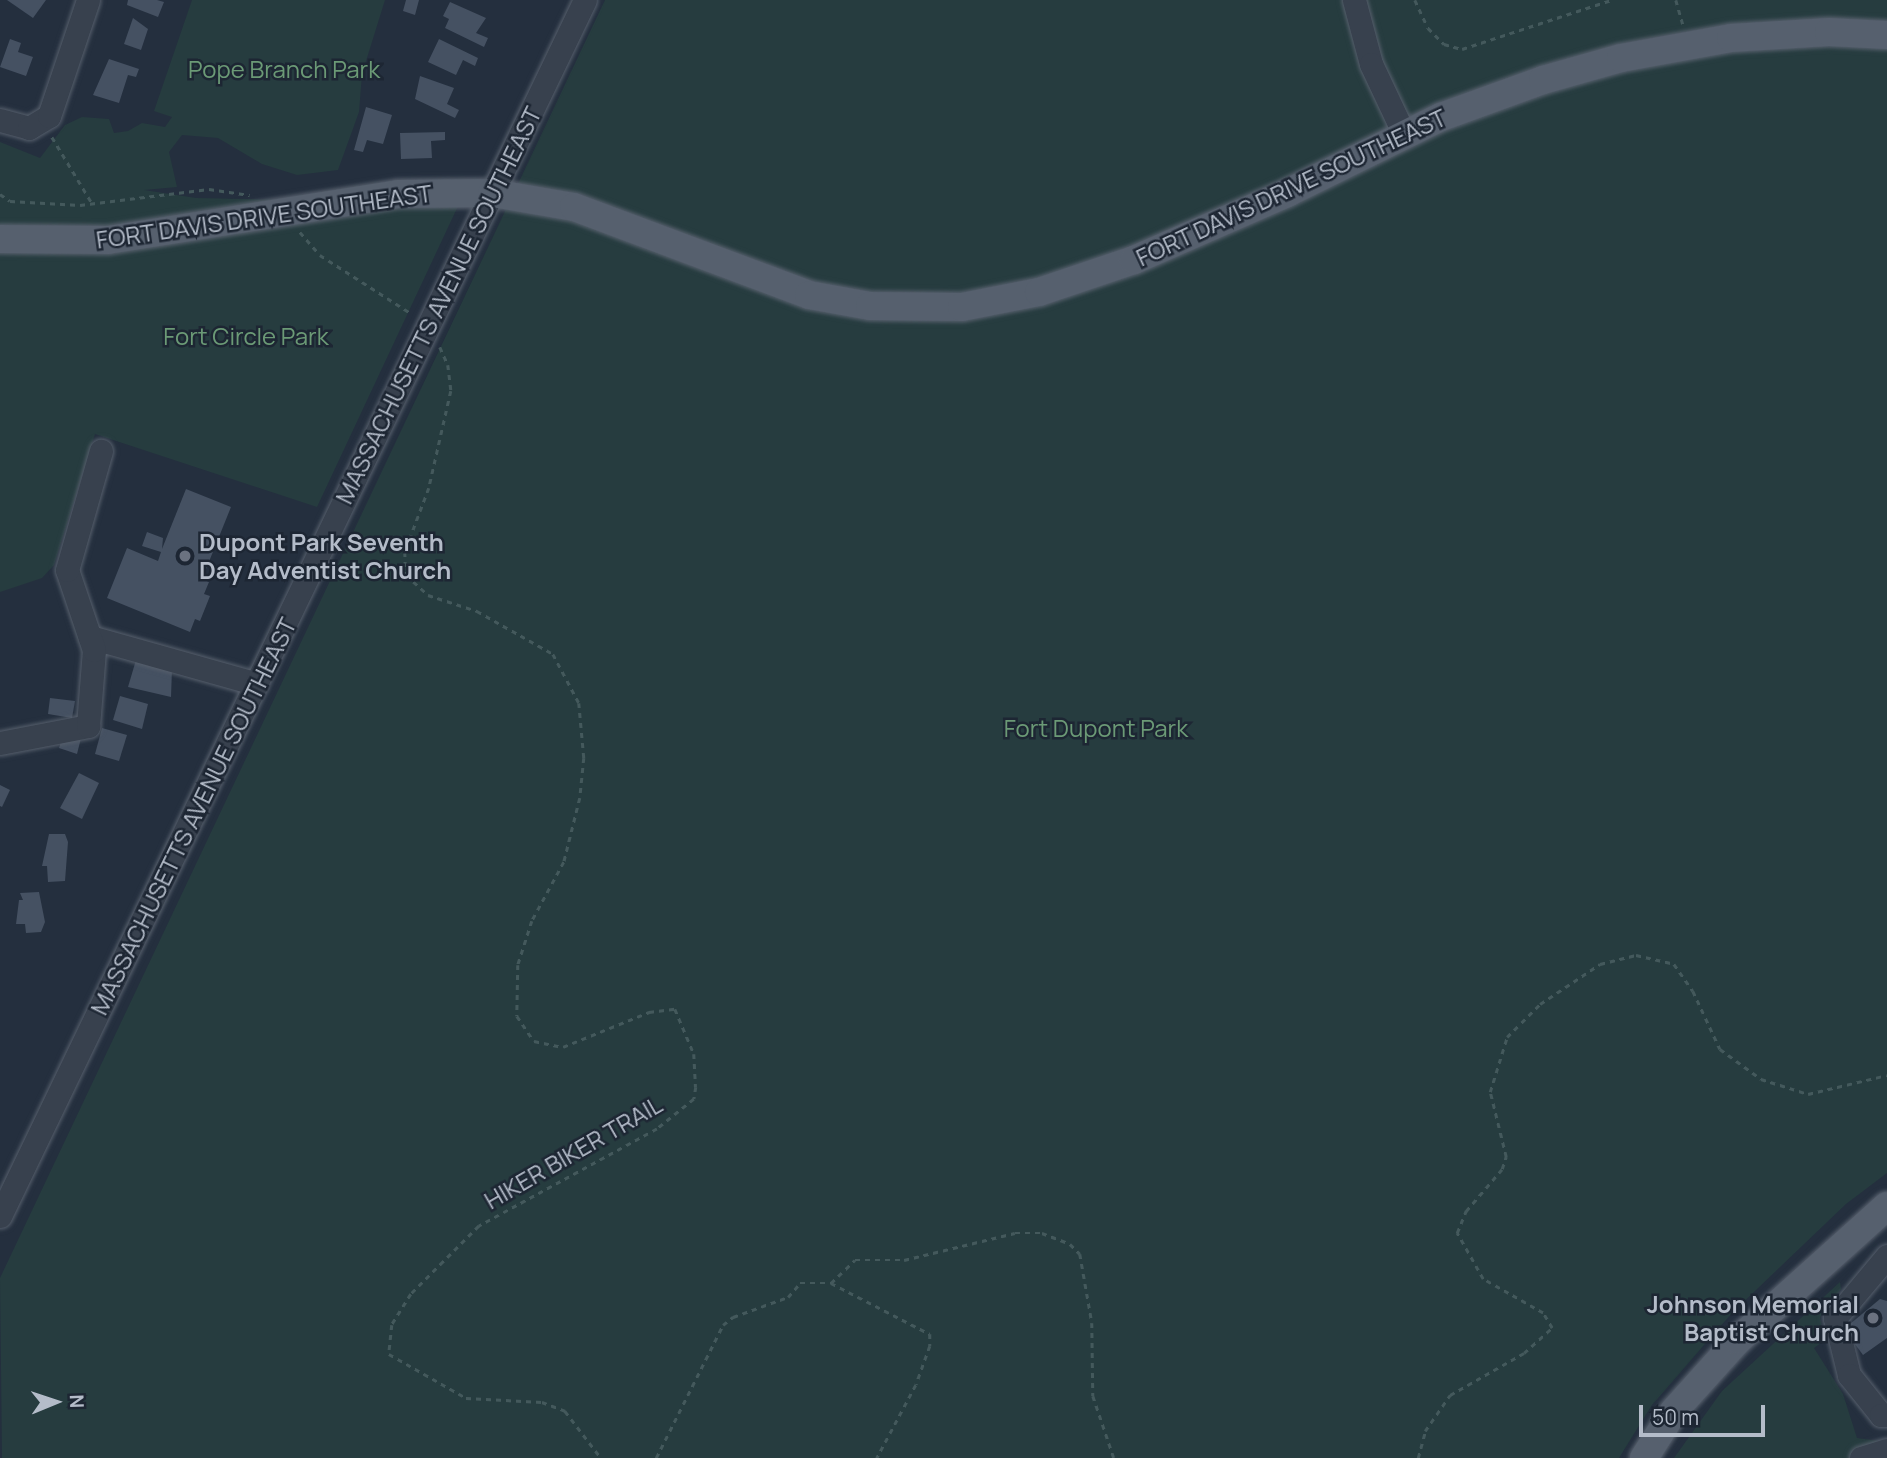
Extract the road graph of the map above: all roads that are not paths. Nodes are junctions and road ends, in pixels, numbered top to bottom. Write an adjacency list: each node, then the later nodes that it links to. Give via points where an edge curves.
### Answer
1 (88, 0): 5 (street, via 52,111 40,124)
2 (585, 0): 7 (street, MASSACHUSETTS AVENUE SOUTHEAST)
3 (1354, 0): 6 (street, via 1371,64)
4 (1887, 34): 6 (main road, FORT DAVIS DRIVE SOUTHEAST, via 1784,33 1688,44 1543,80)
5 (6, 124)
6 (1404, 134): 7 (main road, FORT DAVIS DRIVE SOUTHEAST, via 1287,193 1134,260 1038,292 953,307 870,306 809,295 574,207)
7 (492, 194): 8 (main road, FORT DAVIS DRIVE SOUTHEAST, via 398,194 108,240); 11 (street, MASSACHUSETTS AVENUE SOUTHEAST)
8 (0, 239)
9 (101, 451): 10 (street, via 68,570)
10 (90, 637): 11 (street); 12 (street, via 94,650 88,726)
11 (257, 684): 13 (street, MASSACHUSETTS AVENUE SOUTHEAST)
12 (0, 743)
13 (0, 1216)
14 (1883, 1217): 18 (main road, via 1738,1340 1674,1411)
15 (1887, 1256): 16 (street, via 1835,1318 1849,1375 1881,1415)
16 (1887, 1415)
17 (1887, 1450): 19 (street)
18 (1644, 1458)
19 (1861, 1458)

